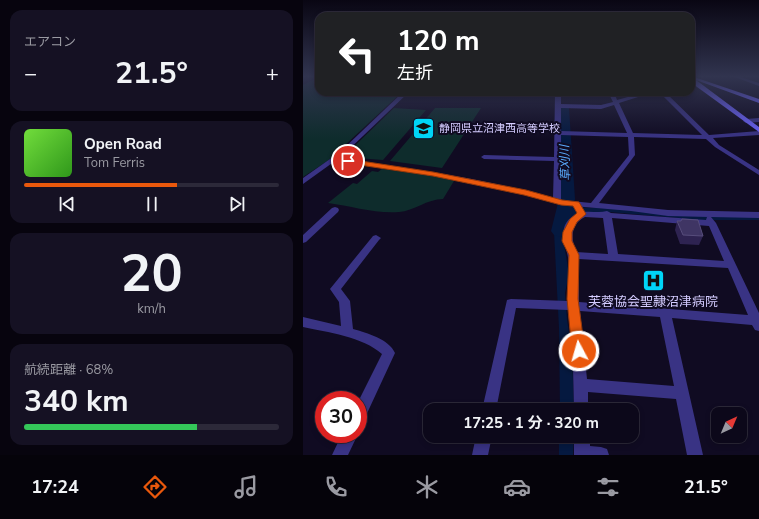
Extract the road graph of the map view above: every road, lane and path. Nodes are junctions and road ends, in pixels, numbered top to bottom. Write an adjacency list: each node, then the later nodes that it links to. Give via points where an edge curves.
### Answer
1 (400, 97): 16 (street)
2 (558, 97): 8 (street)
3 (614, 97): 7 (street)
4 (635, 97): 7 (street)
5 (667, 97): 14 (street)
6 (715, 97): 9 (street)
7 (617, 103): 8 (street, via 601,107); 13 (street)
8 (557, 106): 12 (street)
9 (746, 120): 10 (street); 11 (street)
10 (759, 120)
11 (759, 132): 14 (street)
12 (557, 133): 13 (street); 17 (street)
13 (630, 135): 14 (street); 22 (street, via 632,155)
14 (706, 136): 18 (street)
15 (484, 157): 17 (street)
16 (333, 159): 19 (street); 20 (street, via 433,174 526,192)
17 (557, 159): 20 (street)
18 (759, 173)
19 (303, 182)
20 (557, 202): 21 (street)
21 (576, 204): 22 (street); 24 (street)
22 (593, 205): 27 (street)
23 (335, 210): 29 (street)
24 (581, 214): 25 (street); 30 (street, via 573,221 568,232 567,241)
25 (607, 214): 27 (street); 31 (street)
26 (759, 215): 27 (street)
27 (710, 219): 32 (street)
28 (377, 238): 37 (street, via 335,289 344,302)
29 (303, 240)
30 (574, 255): 31 (street); 33 (street)
31 (613, 257): 32 (street)
32 (731, 265): 36 (street)
33 (574, 306): 34 (street); 38 (street); 41 (street, via 511,303)
34 (665, 312): 36 (street); 39 (street)
35 (303, 322): 37 (street)
36 (758, 323)
37 (348, 333): 40 (street, via 384,346 389,352)
38 (581, 385): 39 (street); 42 (street)
39 (681, 393): 50 (street)
40 (367, 398)
41 (490, 403)
42 (581, 403)
43 (346, 443): 47 (street)
44 (483, 443): 48 (street)
45 (582, 443): 46 (street)
46 (582, 454): 49 (street)
47 (340, 455)
48 (480, 455)
49 (601, 455)
50 (695, 455)

